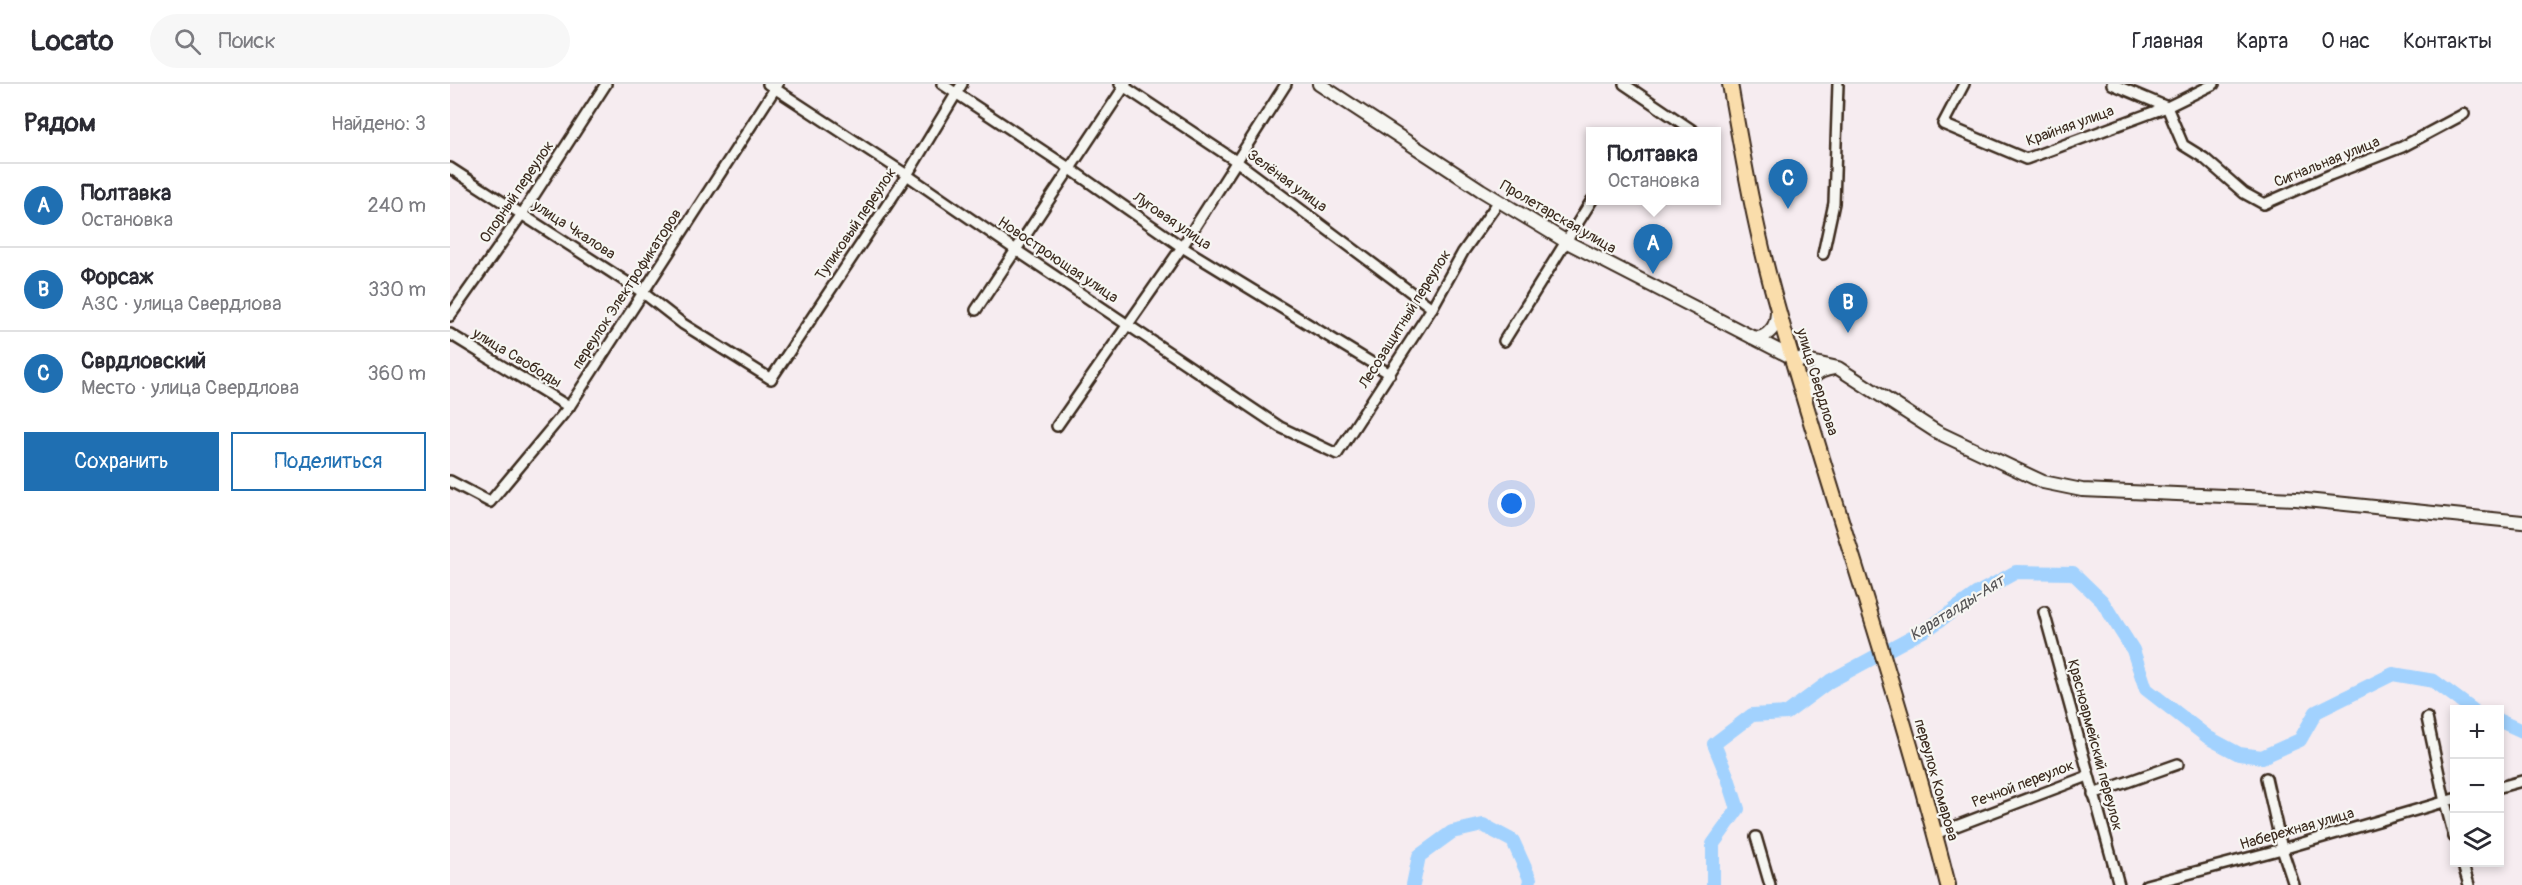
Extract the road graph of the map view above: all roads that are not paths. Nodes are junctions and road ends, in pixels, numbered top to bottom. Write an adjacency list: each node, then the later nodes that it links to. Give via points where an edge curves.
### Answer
1 (606, 84): 24 (street, Опорный переулок)
2 (942, 84): 14 (street, Луговая улица)
3 (962, 84): 14 (street, Тупиковый переулок)
4 (1286, 84): 18 (street)
5 (1319, 84): 22 (street, Пролетарская улица)
6 (1624, 84): 17 (street)
7 (1730, 84): 30 (main road, улица Свердлова, via 1749,193)
8 (1838, 84): 28 (street, via 1834,203)
9 (1964, 84): 15 (street, Крайняя улица, via 1943,124 2026,159)
10 (2112, 84): 15 (street)
11 (2214, 84): 15 (street, Крайняя улица)
12 (1123, 85): 18 (street, Зелёная улица); 20 (street)
13 (773, 86): 21 (street, Новостроющая улица); 29 (street, переулок Электрофикаторов)
14 (956, 93): 20 (street, Луговая улица); 21 (street, Тупиковый переулок)
15 (2167, 107): 16 (street, Сигнальная улица, via 2183,146 2204,158 2244,194 2264,204 2402,147)
16 (2464, 114)
17 (1688, 127)
18 (1236, 162): 26 (street); 31 (street, Зелёная улица)
19 (450, 168): 24 (street, улица Чкалова)
20 (1069, 168): 26 (street, Луговая улица); 27 (street)
21 (907, 175): 27 (street, Новостроющая улица); 41 (street, Тупиковый переулок)
22 (1498, 201): 25 (street, Пролетарская улица); 31 (street, Лесозащитный переулок, via 1463,252)
23 (1590, 205): 25 (street)
24 (522, 214): 29 (street, улица Чкалова); 33 (street, Опорный переулок)
25 (1567, 242): 36 (street, Пролетарская улица); 37 (street)
26 (1182, 247): 34 (street); 40 (street, Луговая улица)
27 (1016, 250): 32 (street); 34 (street, Новостроющая улица)
28 (1823, 254)
29 (642, 292): 41 (street, улица Чкалова, via 683,324); 43 (street, переулок Электрофикаторов)
30 (1776, 306): 36 (street, via 1773,329 1760,338); 38 (main road, улица Свердлова)
31 (1432, 308): 40 (street, Лесозащитный переулок)
32 (976, 310)
33 (450, 316)
34 (1128, 325): 44 (street); 45 (street, Новостроющая улица, via 1280,427)
35 (450, 334): 43 (street, улица Свободы)
36 (1752, 338): 38 (street, Пролетарская улица)
37 (1504, 341)
38 (1793, 358): 39 (street, Пролетарская улица); 42 (main road, улица Свердлова)
39 (1838, 368): 42 (street, via 1815,374 1808,382); 47 (street, via 1937,432 2043,482 2082,490 2296,499)
40 (1390, 374): 45 (street, Лесозащитный переулок)
41 (771, 379)
42 (1806, 404): 49 (main road, улица Свердлова)
43 (569, 406): 46 (street, переулок Электрофикаторов, via 490,502)
44 (1057, 426)
45 (1337, 454)
46 (450, 481)
47 (2522, 522)
48 (2044, 612): 52 (street, Красноармейский переулок)
49 (1891, 684): 58 (main road, переулок Комарова)
50 (2427, 718): 57 (street)
51 (2178, 764): 56 (street)
52 (2088, 776): 56 (street, Красноармейский переулок); 58 (street, Речной переулок)
53 (2266, 778): 60 (street)
54 (2522, 781): 55 (street)
55 (2504, 786)
56 (2093, 794): 64 (street, Красноармейский переулок)
57 (2450, 800): 60 (street, Набережная улица)
58 (1935, 834): 63 (main road, переулок Комарова)
59 (1756, 837): 62 (street)
60 (2282, 849): 65 (street, Набережная улица); 66 (street)
61 (2464, 867): 67 (street)
62 (1770, 885)
63 (1948, 885)
64 (2119, 885)
65 (2146, 885)
66 (2294, 885)
67 (2469, 885)

